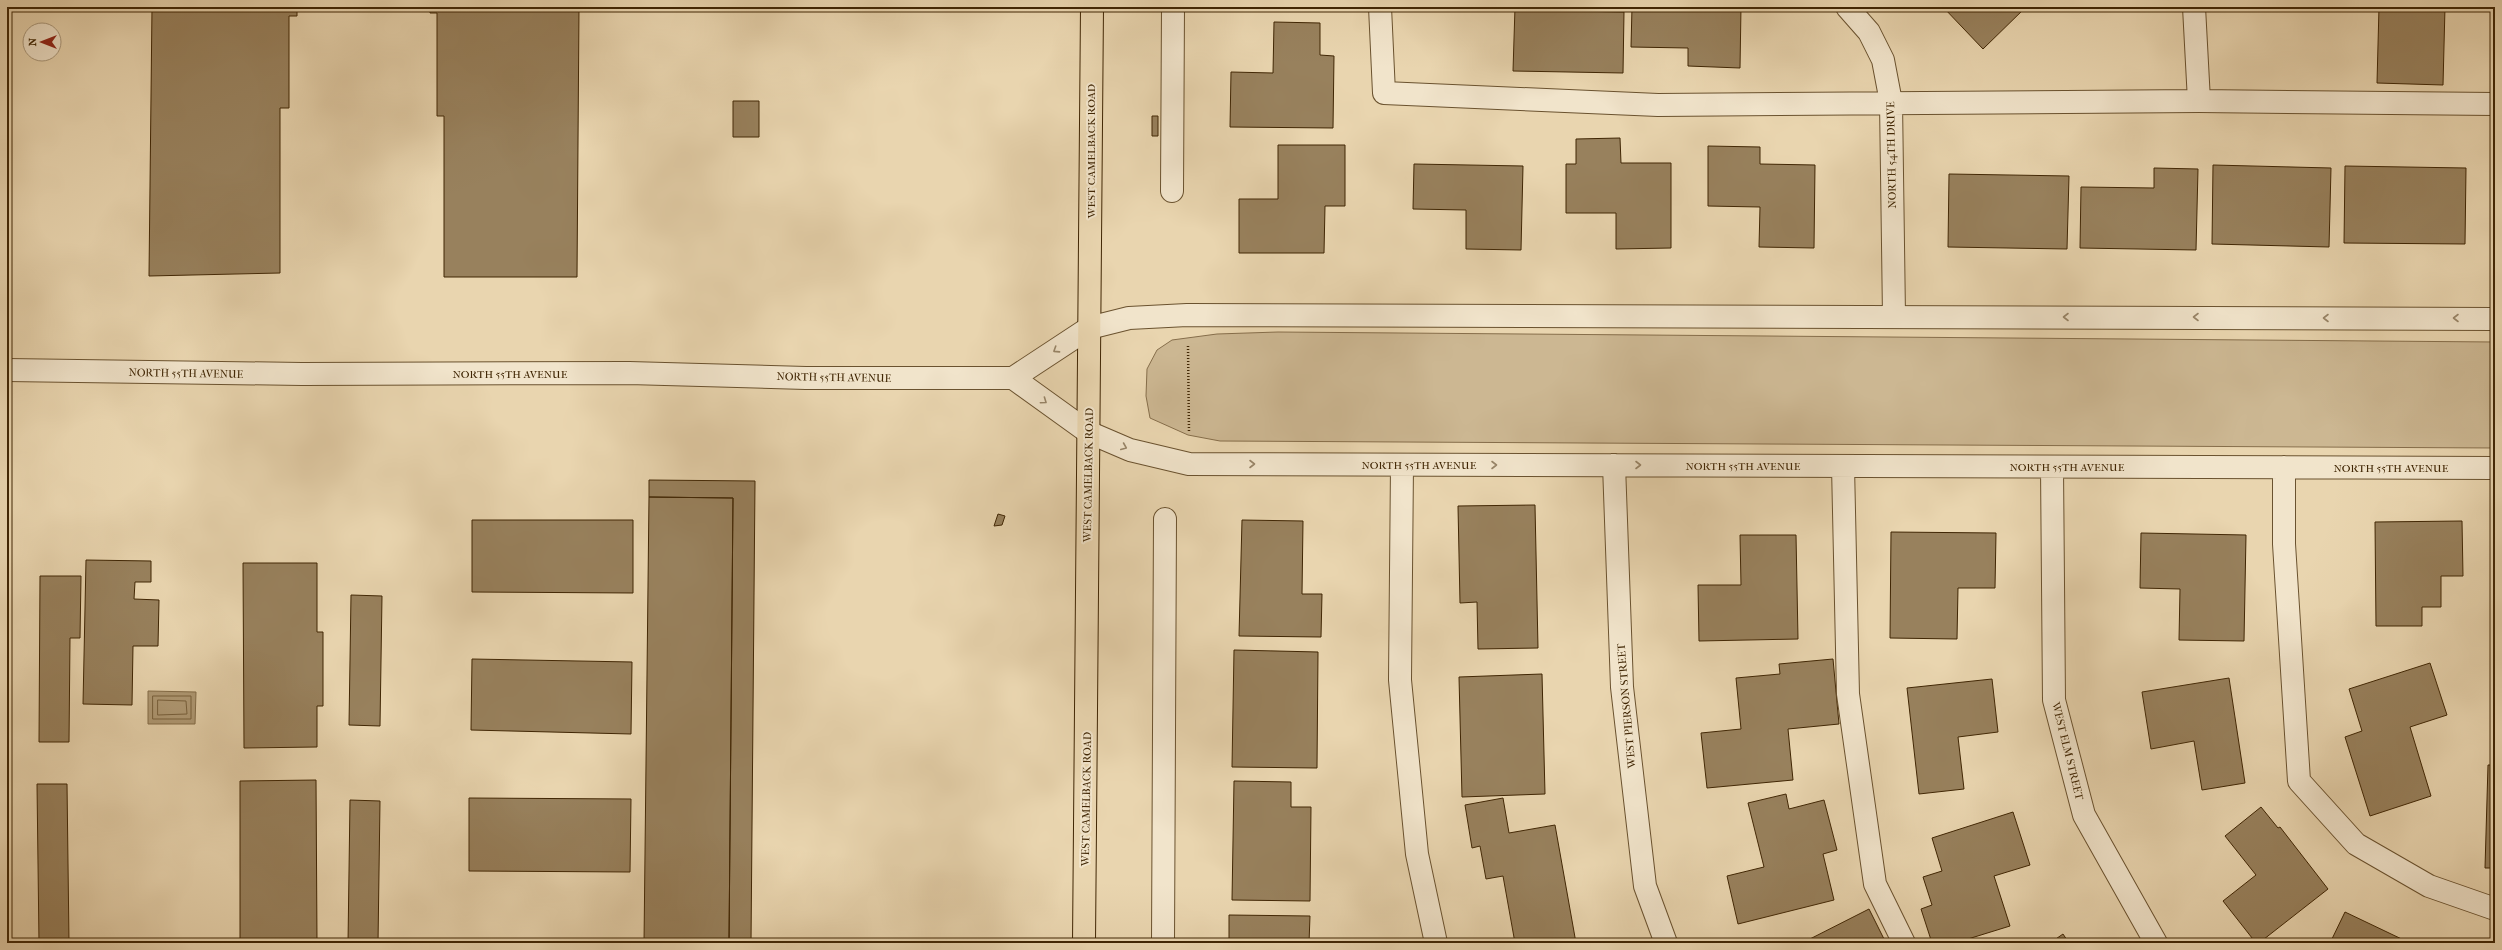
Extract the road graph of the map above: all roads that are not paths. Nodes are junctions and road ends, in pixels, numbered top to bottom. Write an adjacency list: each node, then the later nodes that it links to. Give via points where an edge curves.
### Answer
1 (1092, 7): 12 (main road, WEST CAMELBACK ROAD)
2 (1173, 7): 9 (street)
3 (1380, 7): 7 (street, via 1384,93 1658,105)
4 (1846, 7): 7 (street, NORTH 54TH DRIVE, via 1869,32 1883,60)
5 (2194, 7): 6 (street)
6 (2199, 100): 7 (street); 8 (street)
7 (1891, 102): 10 (street, NORTH 54TH DRIVE)
8 (2495, 104)
9 (1172, 191)
10 (1894, 316): 11 (street, one-way to 10); 12 (street, via 1186,315 1129,318)
11 (2495, 319)
12 (1089, 328): 14 (street, one-way to 14); 15 (main road, WEST CAMELBACK ROAD)
13 (7, 370): 14 (street, NORTH 55TH AVENUE)
14 (1013, 378): 15 (street, NORTH 55TH AVENUE, one-way to 15)
15 (1088, 432): 16 (street, NORTH 55TH AVENUE, one-way to 16, via 1130,450 1189,464); 24 (main road, WEST CAMELBACK ROAD)
16 (1402, 465): 17 (street, NORTH 55TH AVENUE, one-way to 17); 26 (street, via 1400,680 1417,854)
17 (1614, 465): 18 (street, NORTH 55TH AVENUE, one-way to 18); 27 (street, WEST PIERSON STREET, via 1622,687 1645,886)
18 (1843, 466): 19 (street, NORTH 55TH AVENUE); 28 (street, via 1848,694 1875,884)
19 (2052, 467): 20 (street, NORTH 55TH AVENUE); 29 (street, WEST ELM STREET, via 2054,700 2084,814)
20 (2284, 467): 21 (street, NORTH 55TH AVENUE); 23 (street, via 2284,544 2299,780 2356,844 2429,886)
21 (2495, 468)
22 (1165, 519): 25 (street)
23 (2495, 909)
24 (1084, 943)
25 (1163, 943)
26 (1436, 943)
27 (1666, 943)
28 (1904, 943)
29 (2156, 943)

